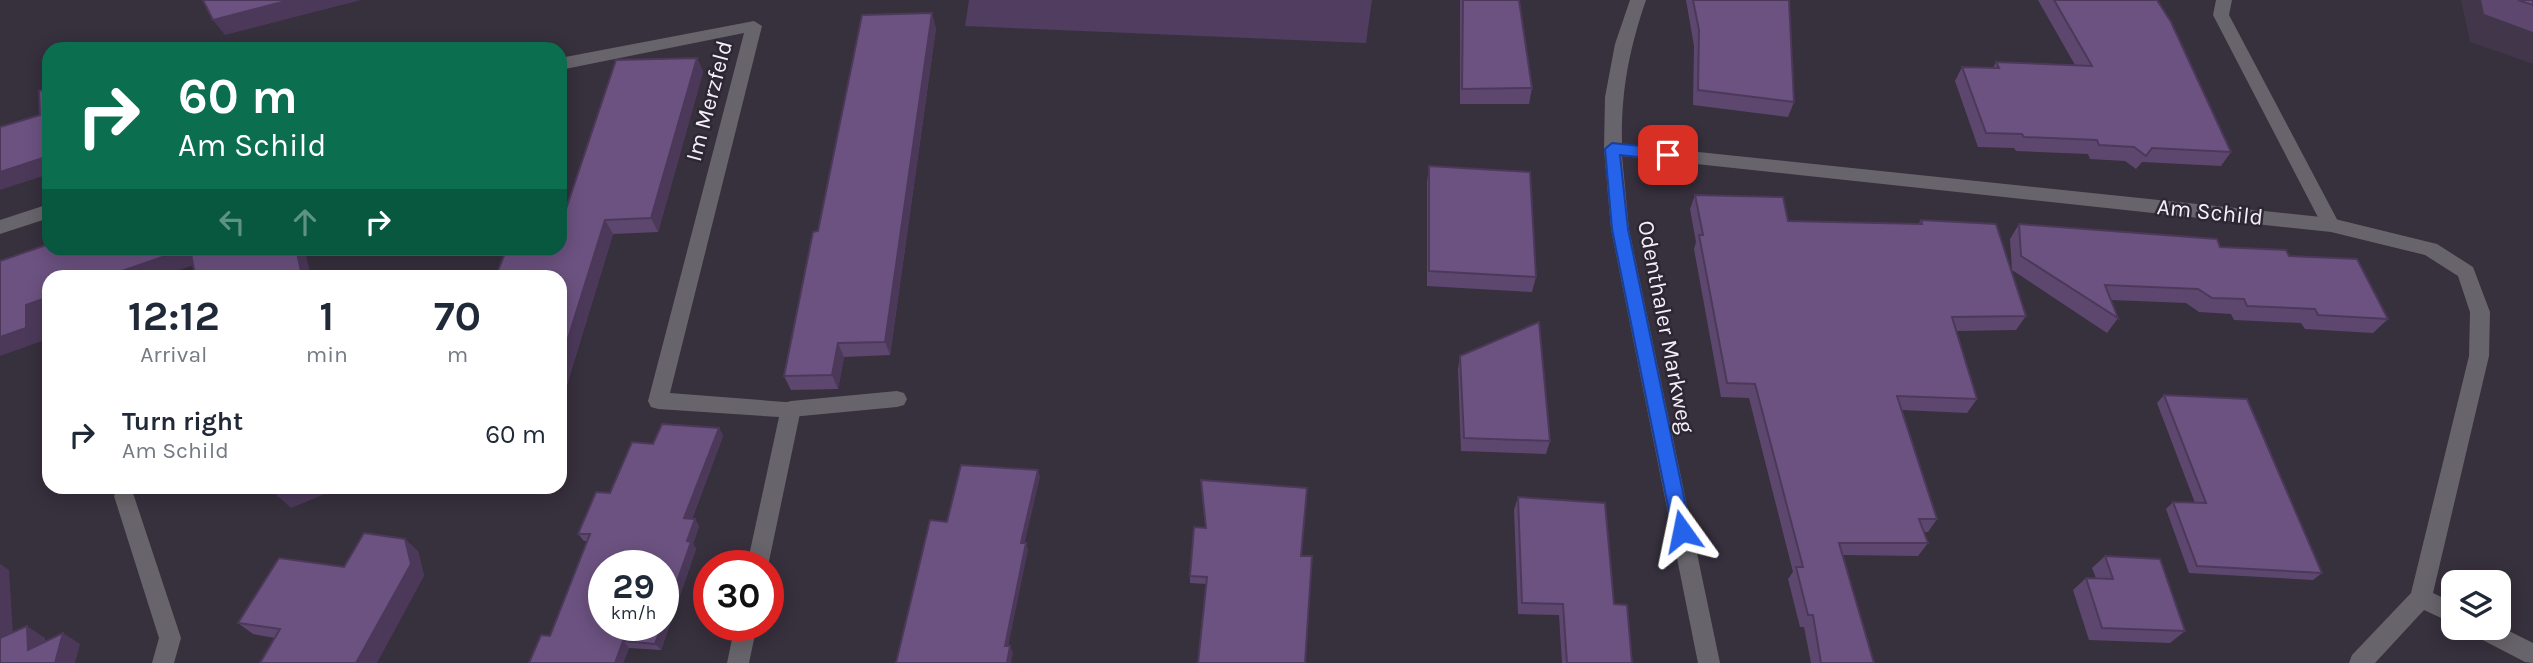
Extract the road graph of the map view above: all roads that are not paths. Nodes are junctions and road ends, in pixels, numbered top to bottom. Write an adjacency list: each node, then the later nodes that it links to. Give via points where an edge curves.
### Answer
1 (1637, 0): 4 (street, Odenthaler Markweg, via 1613,97)
2 (2224, 0): 6 (street, via 2221,15)
3 (567, 63): 9 (street, Im Merzfeld, via 754,26 658,401)
4 (1612, 149): 6 (street, Am Schild); 19 (street, Odenthaler Markweg, via 1620,229)
5 (42, 213): 7 (street)
6 (2331, 225): 12 (street, Am Schild, via 2430,249 2466,272 2480,312 2479,356)
7 (0, 227)
8 (897, 399): 9 (street)
9 (791, 409): 11 (street)
10 (124, 496): 17 (street, via 170,638)
11 (761, 550)
12 (2421, 598): 13 (street); 20 (street, Am Schild)
13 (2441, 608)
14 (2504, 640): 16 (street)
15 (743, 641): 18 (street)
16 (2533, 655)
17 (163, 663)
18 (738, 663)
19 (1709, 663)
20 (2360, 663)

